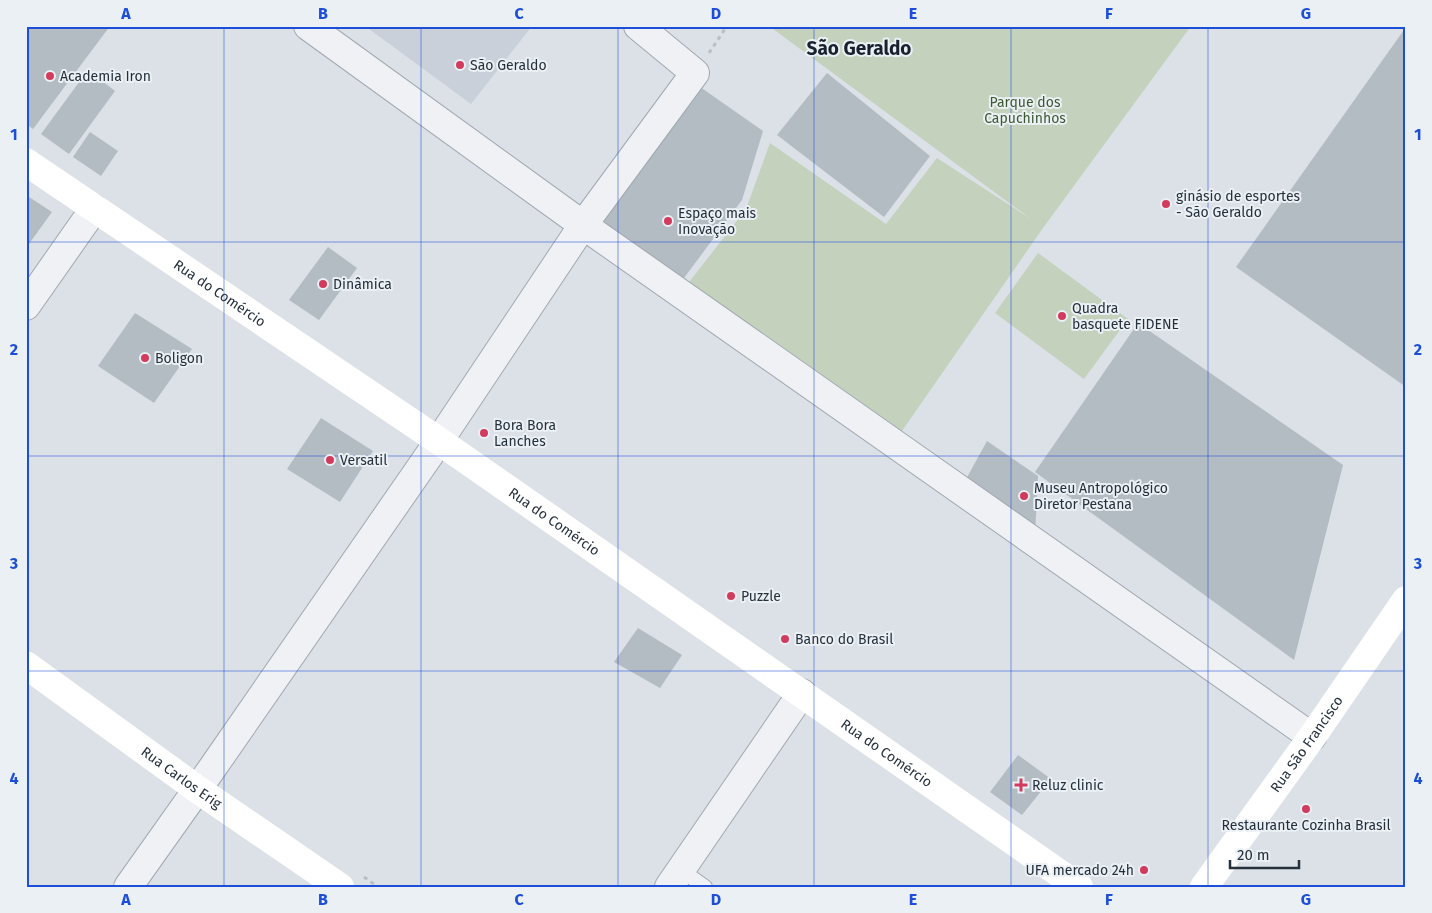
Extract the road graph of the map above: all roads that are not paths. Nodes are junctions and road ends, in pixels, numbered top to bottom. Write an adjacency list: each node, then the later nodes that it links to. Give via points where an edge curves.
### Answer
1 (308, 26): 5 (street)
2 (638, 26): 5 (street, via 695,73)
3 (26, 162): 4 (main road, Rua do Comércio)
4 (94, 209): 6 (street); 7 (main road, Rua do Comércio)
5 (583, 225): 7 (street); 11 (street)
6 (26, 306)
7 (439, 441): 10 (main road, Rua do Comércio); 12 (street)
8 (1403, 610): 11 (main road, Rua São Francisco)
9 (26, 666): 12 (main road, Rua Carlos Erig)
10 (802, 693): 13 (street); 17 (main road, Rua do Comércio)
11 (1312, 737): 18 (main road, Rua São Francisco)
12 (197, 789): 14 (street); 15 (main road, Rua Carlos Erig)
13 (675, 878): 16 (lane)
14 (128, 887)
15 (340, 887)
16 (705, 887)
17 (1079, 887)
18 (1204, 887)

